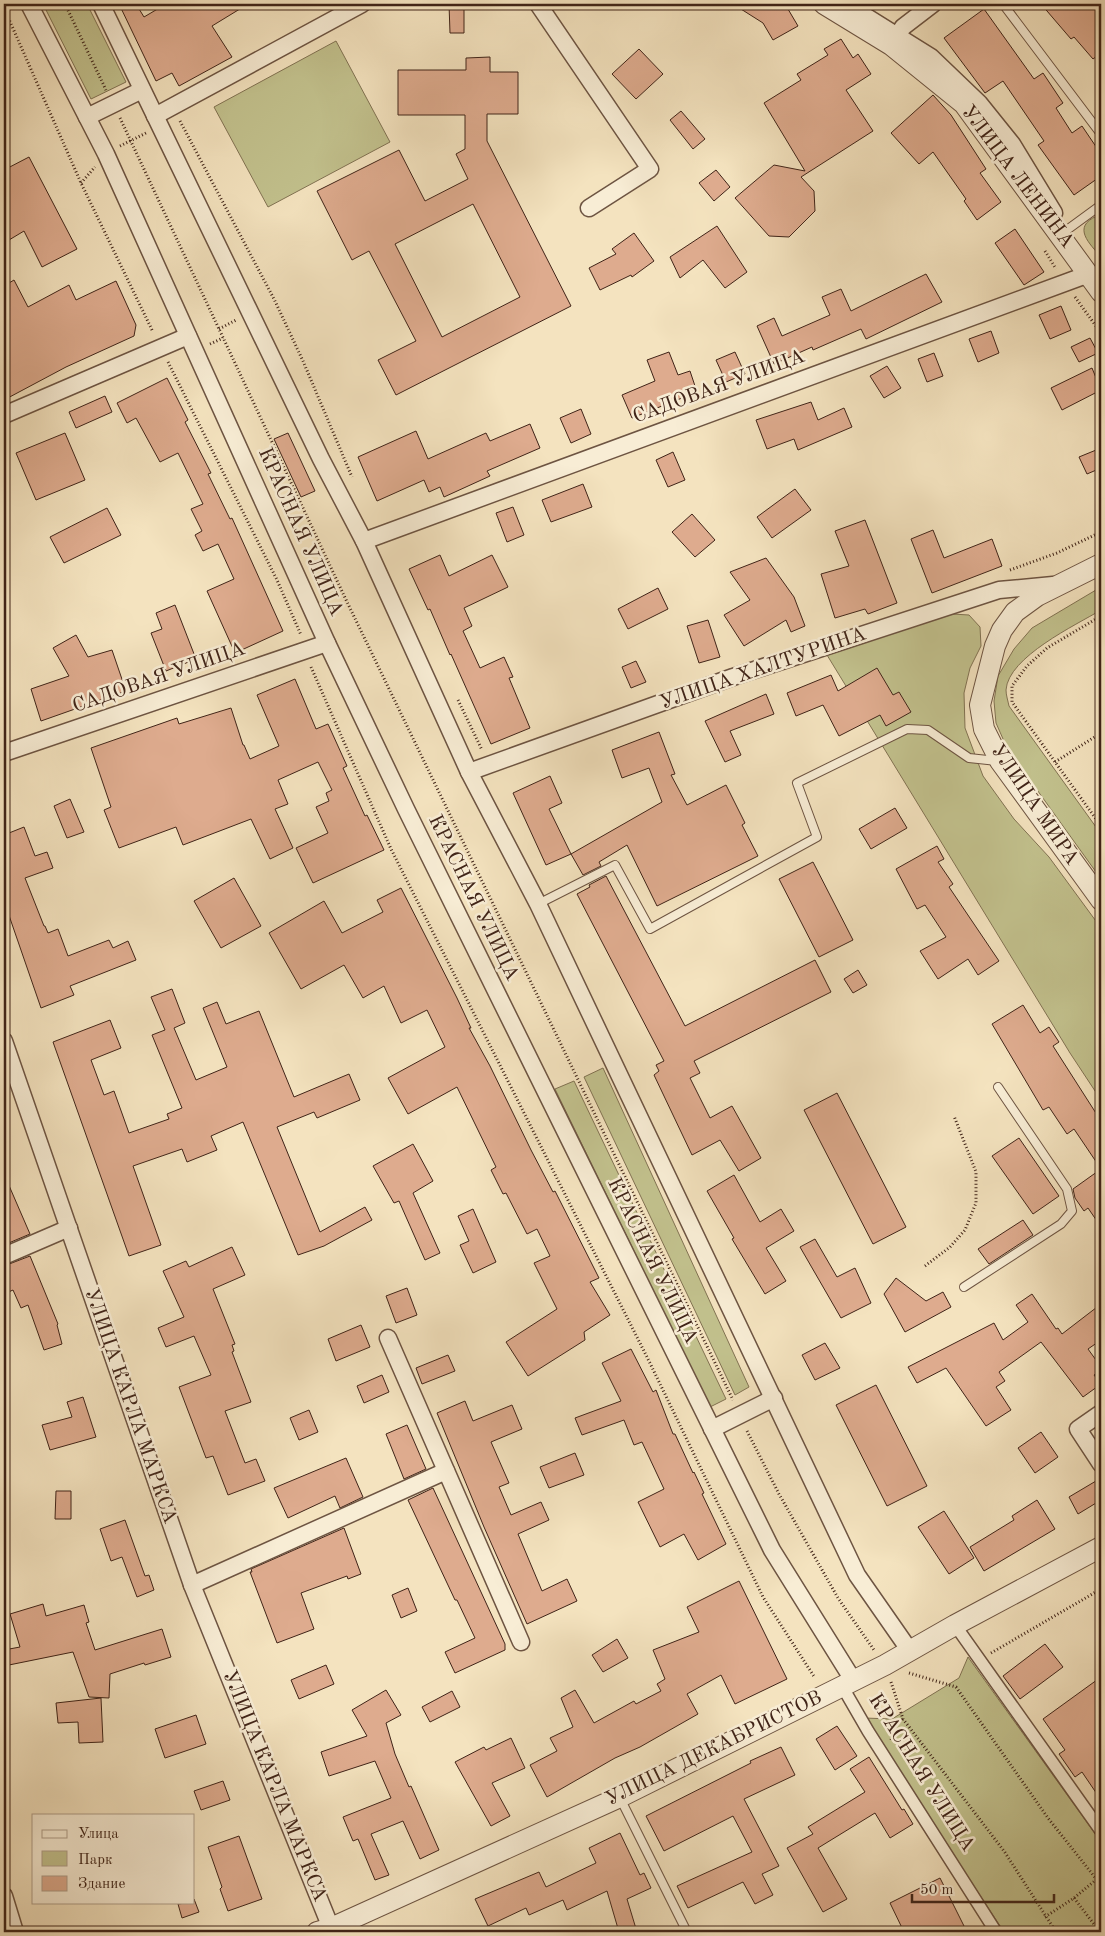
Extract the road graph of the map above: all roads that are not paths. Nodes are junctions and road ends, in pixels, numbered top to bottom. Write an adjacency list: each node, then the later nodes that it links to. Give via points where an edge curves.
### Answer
1 (29, 4): 11 (street, КРАСНАЯ УЛИЦА)
2 (101, 4): 10 (street)
3 (362, 4): 12 (street)
4 (538, 4): 15 (street, via 650,169)
5 (846, 4): 9 (street)
6 (933, 4): 9 (street, via 903,27)
7 (1002, 4): 13 (lane)
8 (815, 6): 9 (street, УЛИЦА ЛЕНИНА)
9 (895, 40): 16 (street, УЛИЦА ЛЕНИНА, via 964,104)
10 (142, 90): 11 (street); 12 (street)
11 (87, 117): 19 (street, КРАСНАЯ УЛИЦА)
12 (158, 121): 21 (street)
13 (1101, 134)
14 (1101, 206): 16 (lane)
15 (588, 208)
16 (1063, 233): 17 (street, УЛИЦА ЛЕНИНА)
17 (1095, 277): 18 (street, УЛИЦА ЛЕНИНА); 21 (street, САДОВАЯ УЛИЦА, via 1065,283)
18 (1101, 292)
19 (188, 336): 20 (street); 24 (street, КРАСНАЯ УЛИЦА)
20 (4, 415)
21 (364, 541): 28 (street)
22 (1101, 564): 23 (street, УЛИЦА ХАЛТУРИНА)
23 (1062, 584): 25 (street, УЛИЦА ХАЛТУРИНА, via 1015,612); 28 (street, УЛИЦА ХАЛТУРИНА, via 999,590 733,677)
24 (327, 643): 26 (street, САДОВАЯ УЛИЦА); 39 (street, КРАСНАЯ УЛИЦА)
25 (995, 646): 27 (street, УЛИЦА МИРА, via 980,704 984,729)
26 (4, 753)
27 (1000, 761): 29 (street, УЛИЦА МИРА); 30 (lane, via 969,758 928,730 907,729 797,783 816,837 650,929 615,865)
28 (469, 772): 30 (street)
29 (1101, 900)
30 (538, 904): 37 (street)
31 (4, 1041): 33 (street, УЛИЦА КАРЛА МАРКСА)
32 (998, 1087): 35 (lane, via 1068,1189 1072,1211 1061,1224)
33 (69, 1228): 34 (street); 43 (street, УЛИЦА КАРЛА МАРКСА)
34 (4, 1256)
35 (964, 1287)
36 (388, 1338): 41 (street)
37 (774, 1398): 39 (street); 46 (street, via 857,1575)
38 (1101, 1412): 40 (street, via 1078,1430)
39 (712, 1429): 47 (street, КРАСНАЯ УЛИЦА)
40 (1101, 1464)
41 (446, 1471): 43 (street); 45 (street)
42 (1101, 1547): 44 (street, УЛИЦА ДЕКАБРИСТОВ)
43 (192, 1584): 51 (street, УЛИЦА КАРЛА МАРКСА)
44 (955, 1625): 46 (street, УЛИЦА ДЕКАБРИСТОВ); 49 (street)
45 (521, 1642)
46 (910, 1651): 47 (street, УЛИЦА ДЕКАБРИСТОВ)
47 (840, 1687): 48 (street, УЛИЦА ДЕКАБРИСТОВ); 54 (street, КРАСНАЯ УЛИЦА)
48 (620, 1797): 51 (street, УЛИЦА ДЕКАБРИСТОВ); 53 (lane)
49 (1101, 1831)
50 (4, 1896): 52 (street)
51 (327, 1931)
52 (15, 1932)
53 (687, 1932)
54 (996, 1932)

